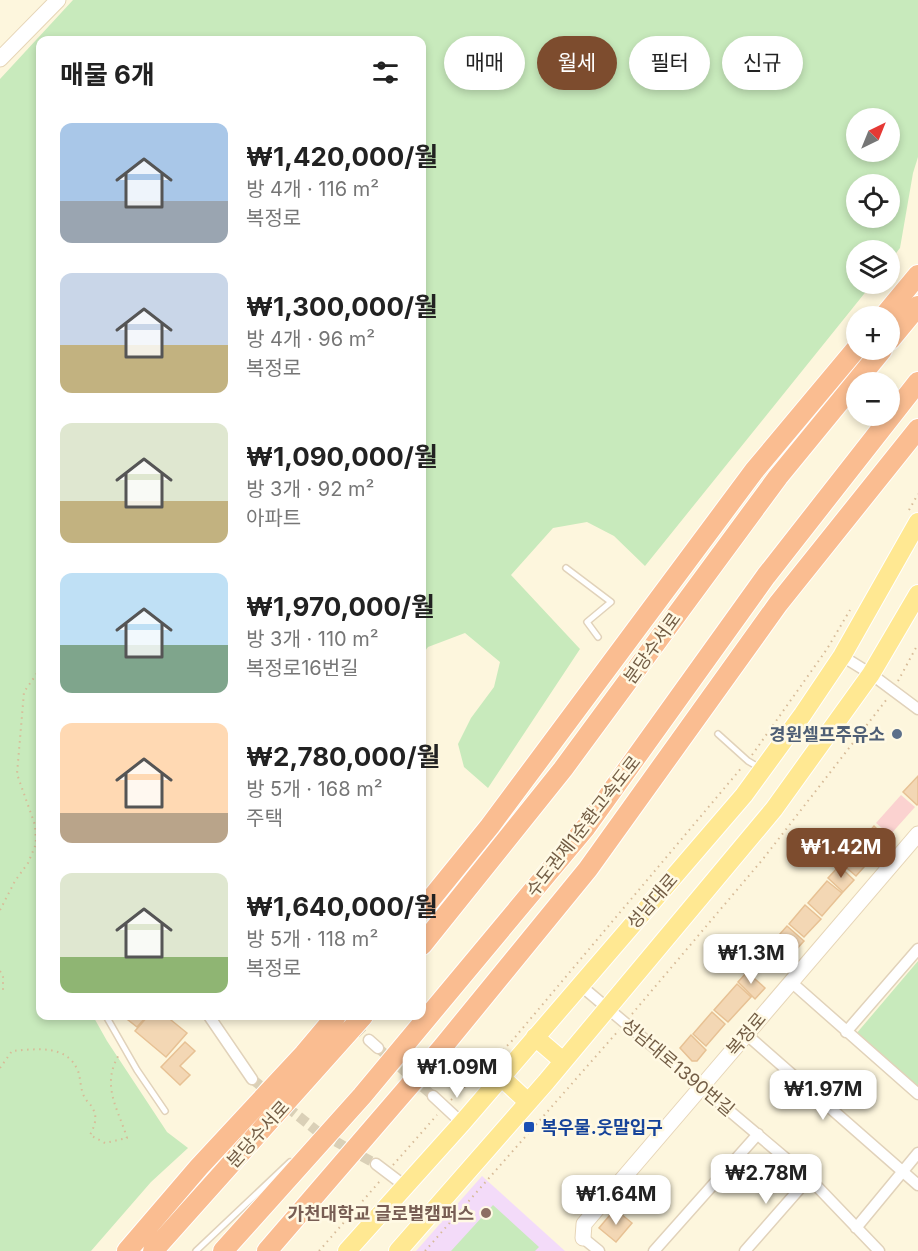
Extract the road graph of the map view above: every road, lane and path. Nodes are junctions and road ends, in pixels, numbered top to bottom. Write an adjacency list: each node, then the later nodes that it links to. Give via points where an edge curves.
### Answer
1 (58, 0): 2 (street)
2 (0, 59)
3 (918, 275): 4 (highway)
4 (892, 306)
5 (918, 306): 6 (highway)
6 (900, 328)
7 (847, 360): 28 (highway, 분당수서로, via 754,471 490,826)
8 (874, 360): 30 (highway, 분당수서로, via 778,477 563,769)
9 (918, 382): 37 (highway, 수도권제1순환고속도로, via 766,576 586,827)
10 (918, 429): 72 (highway, 수도권제1순환고속도로, via 778,604 588,869)
11 (918, 494): 12 (path)
12 (912, 519): 18 (main road, 성남대로)
13 (567, 568): 16 (lane, via 611,602 587,621)
14 (918, 594): 19 (main road, 성남대로)
15 (855, 601): 24 (path)
16 (598, 637)
17 (918, 644): 21 (path)
18 (842, 656): 19 (street); 24 (main road, 성남대로, via 803,714)
19 (871, 674): 21 (street); 36 (main road, 성남대로, via 774,809)
20 (36, 675): 27 (path, via 24,692 17,774 35,825)
21 (893, 690): 22 (street); 43 (path, via 764,858)
22 (918, 709)
23 (718, 734): 24 (lane)
24 (755, 765): 34 (main road, 성남대로, via 744,795); 57 (path, via 511,1042)
25 (918, 834): 33 (street, 복정로)
26 (36, 844): 29 (path)
27 (36, 844)
28 (426, 905)
29 (0, 910)
30 (426, 940)
31 (918, 949): 44 (street)
32 (0, 970): 35 (path)
33 (790, 981): 44 (street); 45 (street, 복정로)
34 (580, 985): 36 (street, 성남대로1390번길); 46 (main road, 성남대로)
35 (0, 992)
36 (607, 1008): 43 (street, 성남대로1390번길); 48 (main road, 성남대로)
37 (426, 1019)
38 (108, 1020): 47 (lane)
39 (212, 1020): 51 (street)
40 (333, 1020): 73 (highway, 분당수서로)
41 (359, 1020): 74 (highway, 분당수서로)
42 (425, 1020): 54 (highway, 수도권제1순환고속도로)
43 (625, 1023): 52 (street, 성남대로1390번길); 80 (path)
44 (846, 1032): 53 (street)
45 (746, 1034): 52 (street, 복정로); 65 (street)
46 (535, 1037): 48 (main road); 50 (main road, 성남대로)
47 (121, 1042): 49 (path, via 121,1051 113,1064 111,1098 127,1138 105,1143 90,1135 96,1122 94,1110 84,1097 77,1069 63,1053 12,1051); 58 (lane)
48 (563, 1061): 56 (main road, 성남대로)
49 (0, 1068)
50 (501, 1077): 56 (main road); 59 (main road, 성남대로)
51 (252, 1079)
52 (702, 1088): 60 (street, 성남대로1390번길); 71 (street, 복정로, via 584,1224)
53 (918, 1094)
54 (362, 1096): 61 (lane); 76 (highway, 수도권제1순환고속도로)
55 (433, 1096): 57 (street)
56 (528, 1102): 79 (main road, 성남대로)
57 (444, 1106): 59 (street); 66 (path)
58 (165, 1111)
59 (462, 1123): 69 (main road, 성남대로)
60 (758, 1134): 67 (street, 성남대로1390번길); 82 (street)
61 (310, 1144)
62 (918, 1153): 65 (street)
63 (293, 1160): 75 (lane)
64 (376, 1164): 66 (street)
65 (902, 1171): 68 (street); 70 (street)
66 (387, 1172): 69 (street); 77 (path)
67 (809, 1178): 70 (street, 성남대로1390번길); 83 (street)
68 (918, 1185)
69 (405, 1186): 78 (main road, 성남대로)
70 (856, 1228): 84 (street, 성남대로1390번길)
71 (583, 1238): 81 (street)
72 (275, 1246)
73 (127, 1251)
74 (153, 1251)
75 (196, 1251)
76 (223, 1251)
77 (319, 1251)
78 (347, 1251)
79 (398, 1251)
80 (425, 1251)
81 (599, 1251)
82 (654, 1251)
83 (745, 1251)
84 (879, 1251)

